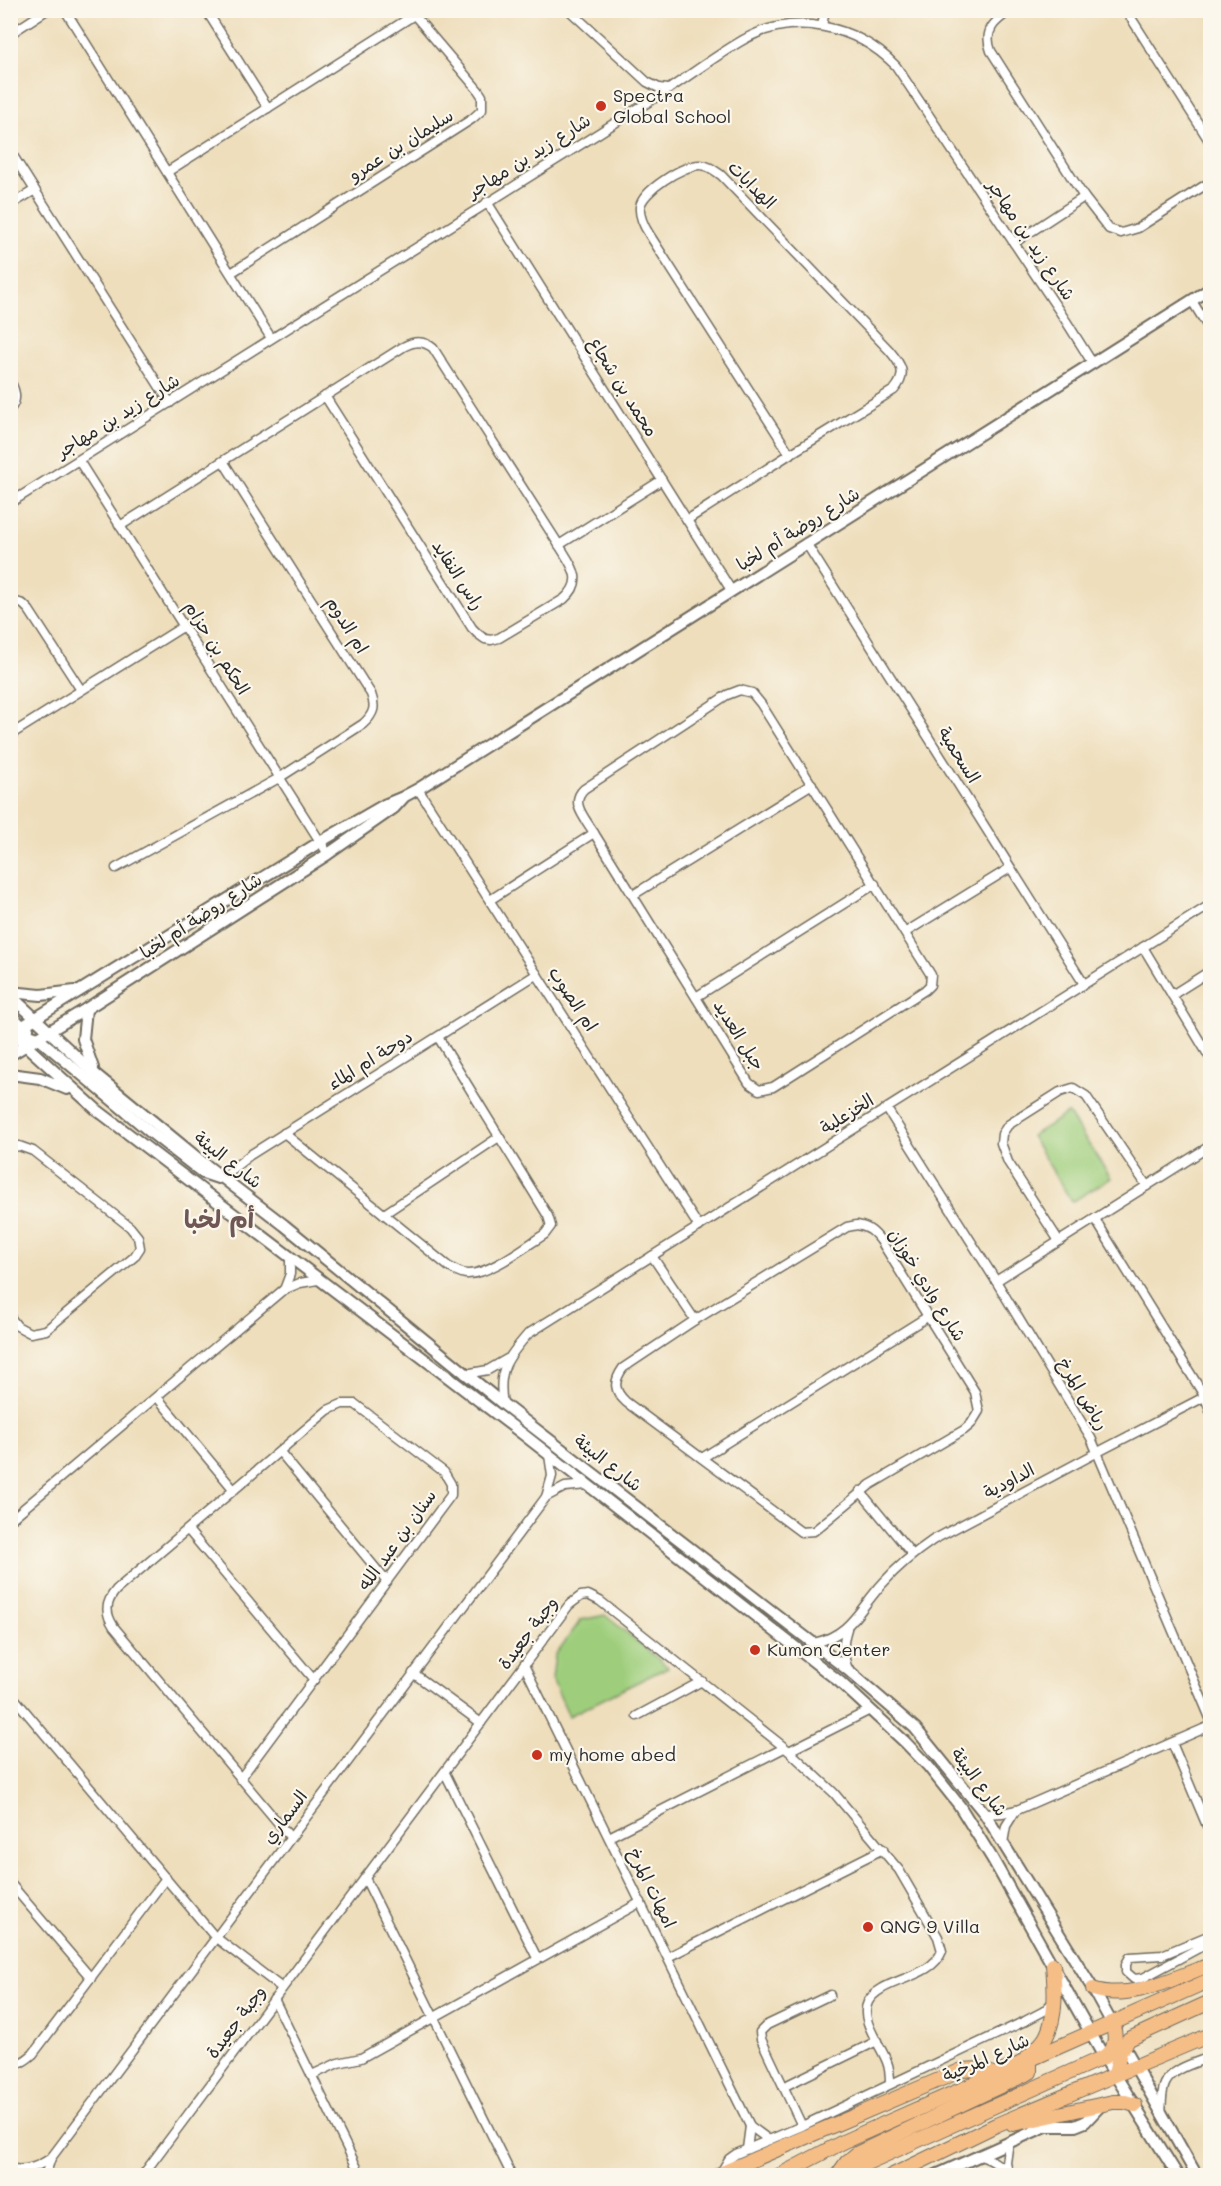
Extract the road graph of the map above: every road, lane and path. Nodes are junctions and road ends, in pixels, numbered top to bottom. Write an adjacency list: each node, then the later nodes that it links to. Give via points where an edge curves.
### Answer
1 (47, 10): 10 (street)
2 (65, 10): 15 (street)
3 (206, 10): 12 (street)
4 (569, 10): 11 (street, via 647,82)
5 (825, 10): 9 (street)
6 (1011, 10): 18 (street, via 993,23 989,44)
7 (1126, 10): 13 (street)
8 (412, 13): 12 (street); 22 (street, سليمان بن عمرو, via 478,90 482,110)
9 (822, 26): 11 (street, شارع زيد بن مهاجر, via 785,26 756,34); 21 (street, شارع زيد بن مهاجر, via 857,37 896,66)
10 (10, 34)
11 (669, 89): 19 (street, شارع زيد بن مهاجر)
12 (268, 108): 15 (street)
13 (1210, 142)
14 (10, 151): 17 (street)
15 (167, 172): 22 (street)
16 (1210, 182): 18 (street, via 1127,232 1109,229)
17 (35, 190): 20 (street); 30 (street)
18 (1084, 197): 21 (street)
19 (487, 202): 26 (street, شارع زيد بن مهاجر); 35 (street, محمد بن شجاع)
20 (10, 206)
21 (1014, 243): 27 (street, شارع زيد بن مهاجر)
22 (231, 273): 26 (street)
23 (1210, 289): 24 (street, شارع روضة أم لخبا)
24 (1192, 301): 25 (street); 27 (street, شارع روضة أم لخبا)
25 (1210, 330)
26 (272, 338): 30 (street, شارع زيد بن مهاجر)
27 (1093, 364): 39 (street, شارع روضة أم لخبا)
28 (10, 381): 31 (street, via 16,399)
29 (325, 396): 34 (street, راس النفايد); 40 (street, راس النفايد, via 403,347 426,343 439,357); 40 (street, راس النفايد, via 478,634 491,640 499,638 572,592 575,574)
30 (170, 403): 33 (street, شارع زيد بن مهاجر)
31 (10, 409)
32 (790, 454): 32 (street, الهدايات, via 894,390 903,377 901,364 721,175 707,166 680,171 647,193 640,207 641,218); 37 (street, الهدايات)
33 (79, 461): 36 (street, شارع زيد بن مهاجر); 38 (street, الحكم بن حزام)
34 (223, 461): 38 (street, راس النفايد); 46 (street, ام الدوم, via 374,701 373,712 363,724)
35 (662, 480): 37 (street, محمد بن شجاع); 40 (street)
36 (10, 503)
37 (687, 520): 41 (street, محمد بن شجاع)
38 (120, 526): 43 (street, الحكم بن حزام)
39 (806, 543): 41 (street, شارع روضة أم لخبا); 54 (street, السحمية)
40 (559, 545)
41 (731, 590): 48 (street, شارع روضة أم لخبا)
42 (10, 600): 44 (street, via 29,610)
43 (184, 626): 44 (street); 46 (street, الحكم بن حزام)
44 (81, 690): 45 (street)
45 (10, 735)
46 (279, 778): 51 (street, الحكم بن حزام); 53 (street)
47 (812, 784): 50 (street, جبل العديد, via 756,697 740,690 579,794 578,805); 55 (street, جبل العديد); 56 (street)
48 (418, 789): 49 (street, شارع روضة أم لخبا); 57 (street, ام الصوب)
49 (403, 798): 51 (street, شارع روضة أم لخبا); 52 (street, شارع روضة أم لخبا)
50 (594, 833): 56 (street, جبل العديد); 57 (street)
51 (320, 842): 52 (street, الحكم بن حزام); 64 (street, شارع روضة أم لخبا)
52 (328, 854): 68 (street, شارع روضة أم لخبا)
53 (116, 868)
54 (1010, 868): 59 (street); 63 (street, السحمية)
55 (875, 884): 59 (street, جبل العديد); 67 (street)
56 (633, 894): 67 (street, جبل العديد)
57 (489, 900): 62 (street, ام الصوب)
58 (1210, 905): 60 (street, الخزعلية)
59 (906, 932): 67 (street, جبل العديد, via 931,975 930,985 766,1090 749,1083)
60 (1143, 947): 63 (street, الخزعلية); 66 (street)
61 (1210, 971): 66 (street)
62 (537, 974): 74 (street, دوحة ام الماء); 91 (street, ام الصوب)
63 (1084, 984): 82 (street, الخزعلية)
64 (84, 988): 65 (street, via 41,995); 70 (street, شارع روضة أم لخبا)
65 (10, 993): 70 (street, شارع البيئة)
66 (1172, 995): 78 (street)
67 (696, 997)
68 (86, 1009): 72 (street, شارع روضة أم لخبا); 80 (street, via 83,1039)
69 (10, 1014): 71 (street)
70 (35, 1019): 71 (street, شارع روضة أم لخبا); 72 (street, شارع البيئة)
71 (23, 1027): 72 (street); 73 (street, شارع روضة أم لخبا)
72 (49, 1032): 75 (street, شارع روضة أم لخبا); 80 (street, شارع البيئة)
73 (11, 1033): 75 (street); 76 (street, شارع البيئة)
74 (438, 1037): 83 (street, دوحة ام الماء); 84 (street)
75 (38, 1038): 76 (street, شارع روضة أم لخبا); 87 (street, via 194,1166 210,1176)
76 (26, 1046): 77 (street, شارع روضة أم لخبا); 81 (street, شارع البيئة)
77 (10, 1055)
78 (1210, 1058)
79 (10, 1074): 81 (street, via 40,1078)
80 (95, 1074): 87 (street, شارع البيئة)
81 (78, 1095): 93 (street, شارع البيئة)
82 (887, 1109): 91 (street, الخزعلية); 96 (street, رياض المرخ)
83 (284, 1133): 87 (street, دوحة ام الماء, via 250,1155); 89 (street)
84 (499, 1137): 89 (street); 89 (street, via 550,1220 545,1234 490,1268 467,1274 449,1267)
85 (1210, 1146): 88 (street)
86 (10, 1148): 98 (street, via 19,1146 33,1151 130,1227 140,1248 46,1330 30,1333)
87 (225, 1178): 102 (street, شارع البيئة)
88 (1147, 1186): 90 (street); 92 (street, via 1086,1096 1073,1088 1060,1092 1008,1125 1001,1143 1008,1162)
89 (384, 1214)
90 (1095, 1219): 92 (street); 103 (street)
91 (699, 1227): 94 (street, الخزعلية)
92 (1059, 1241): 96 (street)
93 (290, 1256): 95 (street, شارع البيئة); 97 (street, via 290,1274)
94 (652, 1256): 100 (street); 101 (street, الخزعلية, via 528,1334)
95 (318, 1280): 97 (street); 109 (street, شارع البيئة)
96 (996, 1281): 108 (street, رياض المرخ)
97 (284, 1290): 104 (street)
98 (10, 1317)
99 (927, 1317): 100 (street, شارع وادي خوزان, via 875,1232 857,1225 847,1227); 110 (street); 113 (street, شارع وادي خوزان, via 975,1392 979,1411 964,1430)
100 (695, 1320): 110 (street, شارع وادي خوزان, via 623,1368 615,1387 626,1402)
101 (507, 1359): 102 (street, الخزعلية, via 488,1370); 105 (street, الخزعلية, via 501,1381)
102 (465, 1374): 105 (street, شارع البيئة)
103 (1208, 1396): 106 (street); 108 (street, الداودية)
104 (157, 1397): 112 (street); 116 (street)
105 (503, 1404): 121 (street, شارع البيئة)
106 (1210, 1411)
107 (280, 1452): 112 (street, سنان بن عبد الله); 119 (street); 119 (street, سنان بن عبد الله, via 328,1410 348,1403 361,1407 444,1472 451,1484 451,1495)
108 (1098, 1452): 118 (street, الداودية); 130 (street, رياض المرخ)
109 (549, 1455): 111 (street, شارع البيئة); 114 (street, السماري, via 552,1476)
110 (702, 1458): 113 (street, شارع وادي خوزان, via 801,1532 814,1531)
111 (587, 1485): 114 (street, via 565,1486); 128 (street, شارع البيئة, via 840,1682)
112 (234, 1490): 117 (street, سنان بن عبد الله)
113 (860, 1491): 118 (street)
114 (546, 1497): 124 (street, السماري)
115 (10, 1505): 116 (street)
116 (14, 1517)
117 (188, 1530): 125 (street); 136 (street, سنان بن عبد الله, via 116,1590 106,1607 108,1617)
118 (912, 1554): 120 (street, الداودية, via 882,1584)
119 (387, 1582): 125 (street, سنان بن عبد الله)
120 (847, 1629): 121 (street, الداودية); 123 (street, via 843,1654)
121 (814, 1643): 123 (street, شارع البيئة)
122 (524, 1665): 126 (street, وجبة جعيدة, via 569,1605 588,1595); 131 (street, وجبة جعيدة); 141 (street, امهات المرخ)
123 (848, 1670): 138 (street, شارع البيئة, via 915,1728)
124 (413, 1673): 131 (street); 140 (street, السماري)
125 (314, 1680): 136 (street, سنان بن عبد الله)
126 (702, 1681): 129 (street); 134 (street, وجبة جعيدة)
127 (10, 1693): 144 (street)
128 (870, 1710): 134 (street); 153 (street, شارع البيئة, via 928,1766 959,1805)
129 (637, 1716)
130 (1210, 1718)
131 (481, 1723): 135 (street, وجبة جعيدة)
132 (1210, 1726): 133 (street)
133 (1172, 1743): 137 (street); 139 (street)
134 (787, 1749): 141 (street); 143 (street, وجبة جعيدة, via 834,1793)
135 (445, 1773): 145 (street, وجبة جعيدة); 152 (street)
136 (240, 1779): 140 (street, سنان بن عبد الله)
137 (1017, 1810): 138 (street); 142 (street, via 1006,1826)
138 (984, 1814): 142 (street, شارع البيئة)
139 (1210, 1833)
140 (290, 1837): 149 (street, السماري)
141 (609, 1837): 147 (street, امهات المرخ)
142 (1003, 1843): 158 (street, شارع البيئة)
143 (883, 1849): 151 (street); 167 (street, وجبة جعيدة, via 938,1937 942,1951 935,1963 873,1996 866,2016)
144 (166, 1878): 149 (street); 155 (street)
145 (365, 1878): 157 (street, وجبة جعيدة); 163 (street)
146 (10, 1883): 155 (street)
147 (641, 1902): 151 (street, امهات المرخ); 152 (street)
148 (1210, 1935): 150 (street, via 1162,1954 1130,1957 1126,1971 1134,1979 1143,1978)
149 (215, 1937): 157 (street); 191 (street, السماري)
150 (1210, 1942)
151 (668, 1957): 185 (street, امهات المرخ)
152 (537, 1958): 163 (street)
153 (1053, 1965): 161 (highway); 165 (street, شارع البيئة)
154 (1210, 1965): 158 (highway, via 1132,1991 1108,1993)
155 (91, 1978): 171 (street, via 33,2054 25,2062)
156 (1210, 1980): 164 (highway, شارع المرخية)
157 (282, 1988): 160 (street, وجبة جعيدة)
158 (1093, 1989): 164 (street, شارع البيئة)
159 (830, 1995): 180 (street, via 760,2032)
160 (274, 1999): 177 (street); 195 (street, وجبة جعيدة)
161 (1055, 2001): 172 (highway, via 1046,2037); 178 (street, شارع المرخية, via 1035,2016)
162 (1210, 2002): 168 (highway, via 1134,2035)
163 (434, 2017): 177 (street, via 356,2060); 197 (street)
164 (1112, 2023): 165 (highway, شارع المرخية); 168 (street, شارع البيئة); 169 (highway, via 1115,2044)
165 (1090, 2033): 169 (street, شارع البيئة); 172 (highway, شارع المرخية)
166 (1210, 2035): 174 (highway)
167 (877, 2041): 173 (street, وجبة جعيدة); 180 (street)
168 (1123, 2045): 174 (street, شارع البيئة); 176 (highway)
169 (1104, 2057): 176 (street, شارع البيئة); 200 (highway)
170 (1210, 2057): 183 (street, via 1169,2078)
171 (10, 2062)
172 (1023, 2062): 175 (highway, شارع المرخية); 200 (highway, via 1031,2067 1028,2073 858,2153)
173 (888, 2063): 178 (street, وجبة جعيدة); 179 (street, وجبة جعيدة)
174 (1134, 2065): 176 (highway); 183 (street, شارع البيئة)
175 (994, 2074): 198 (highway, via 979,2068 962,2070); 199 (highway, شارع المرخية)
176 (1115, 2074): 182 (street, شارع البيئة); 184 (highway)
177 (312, 2075): 196 (street)
178 (907, 2077): 179 (street, شارع المرخية)
179 (890, 2084): 186 (street, شارع المرخية)
180 (783, 2087): 186 (street)
181 (1101, 2105): 182 (highway); 184 (highway); 188 (street, via 1075,2126 1046,2126)
182 (1135, 2105): 203 (street, شارع البيئة)
183 (1161, 2114): 204 (street, شارع البيئة)
184 (996, 2125): 201 (highway)
185 (750, 2126): 187 (street, امهات المرخ); 189 (street)
186 (802, 2126): 187 (street, شارع المرخية)
187 (769, 2140): 189 (street, شارع المرخية)
188 (1009, 2141): 190 (street); 190 (street, via 1009,2175 989,2158)
189 (747, 2149): 198 (street, شارع المرخية, via 729,2159)
190 (977, 2155): 202 (street)
191 (51, 2158): 192 (street, via 36,2167); 194 (street, السماري)
192 (12, 2168): 193 (street)
193 (22, 2175)
194 (45, 2175)
195 (142, 2175)
196 (361, 2175)
197 (512, 2175)
198 (719, 2175)
199 (778, 2175)
200 (837, 2175)
201 (891, 2175)
202 (934, 2175)
203 (1178, 2175)
204 (1197, 2175)

